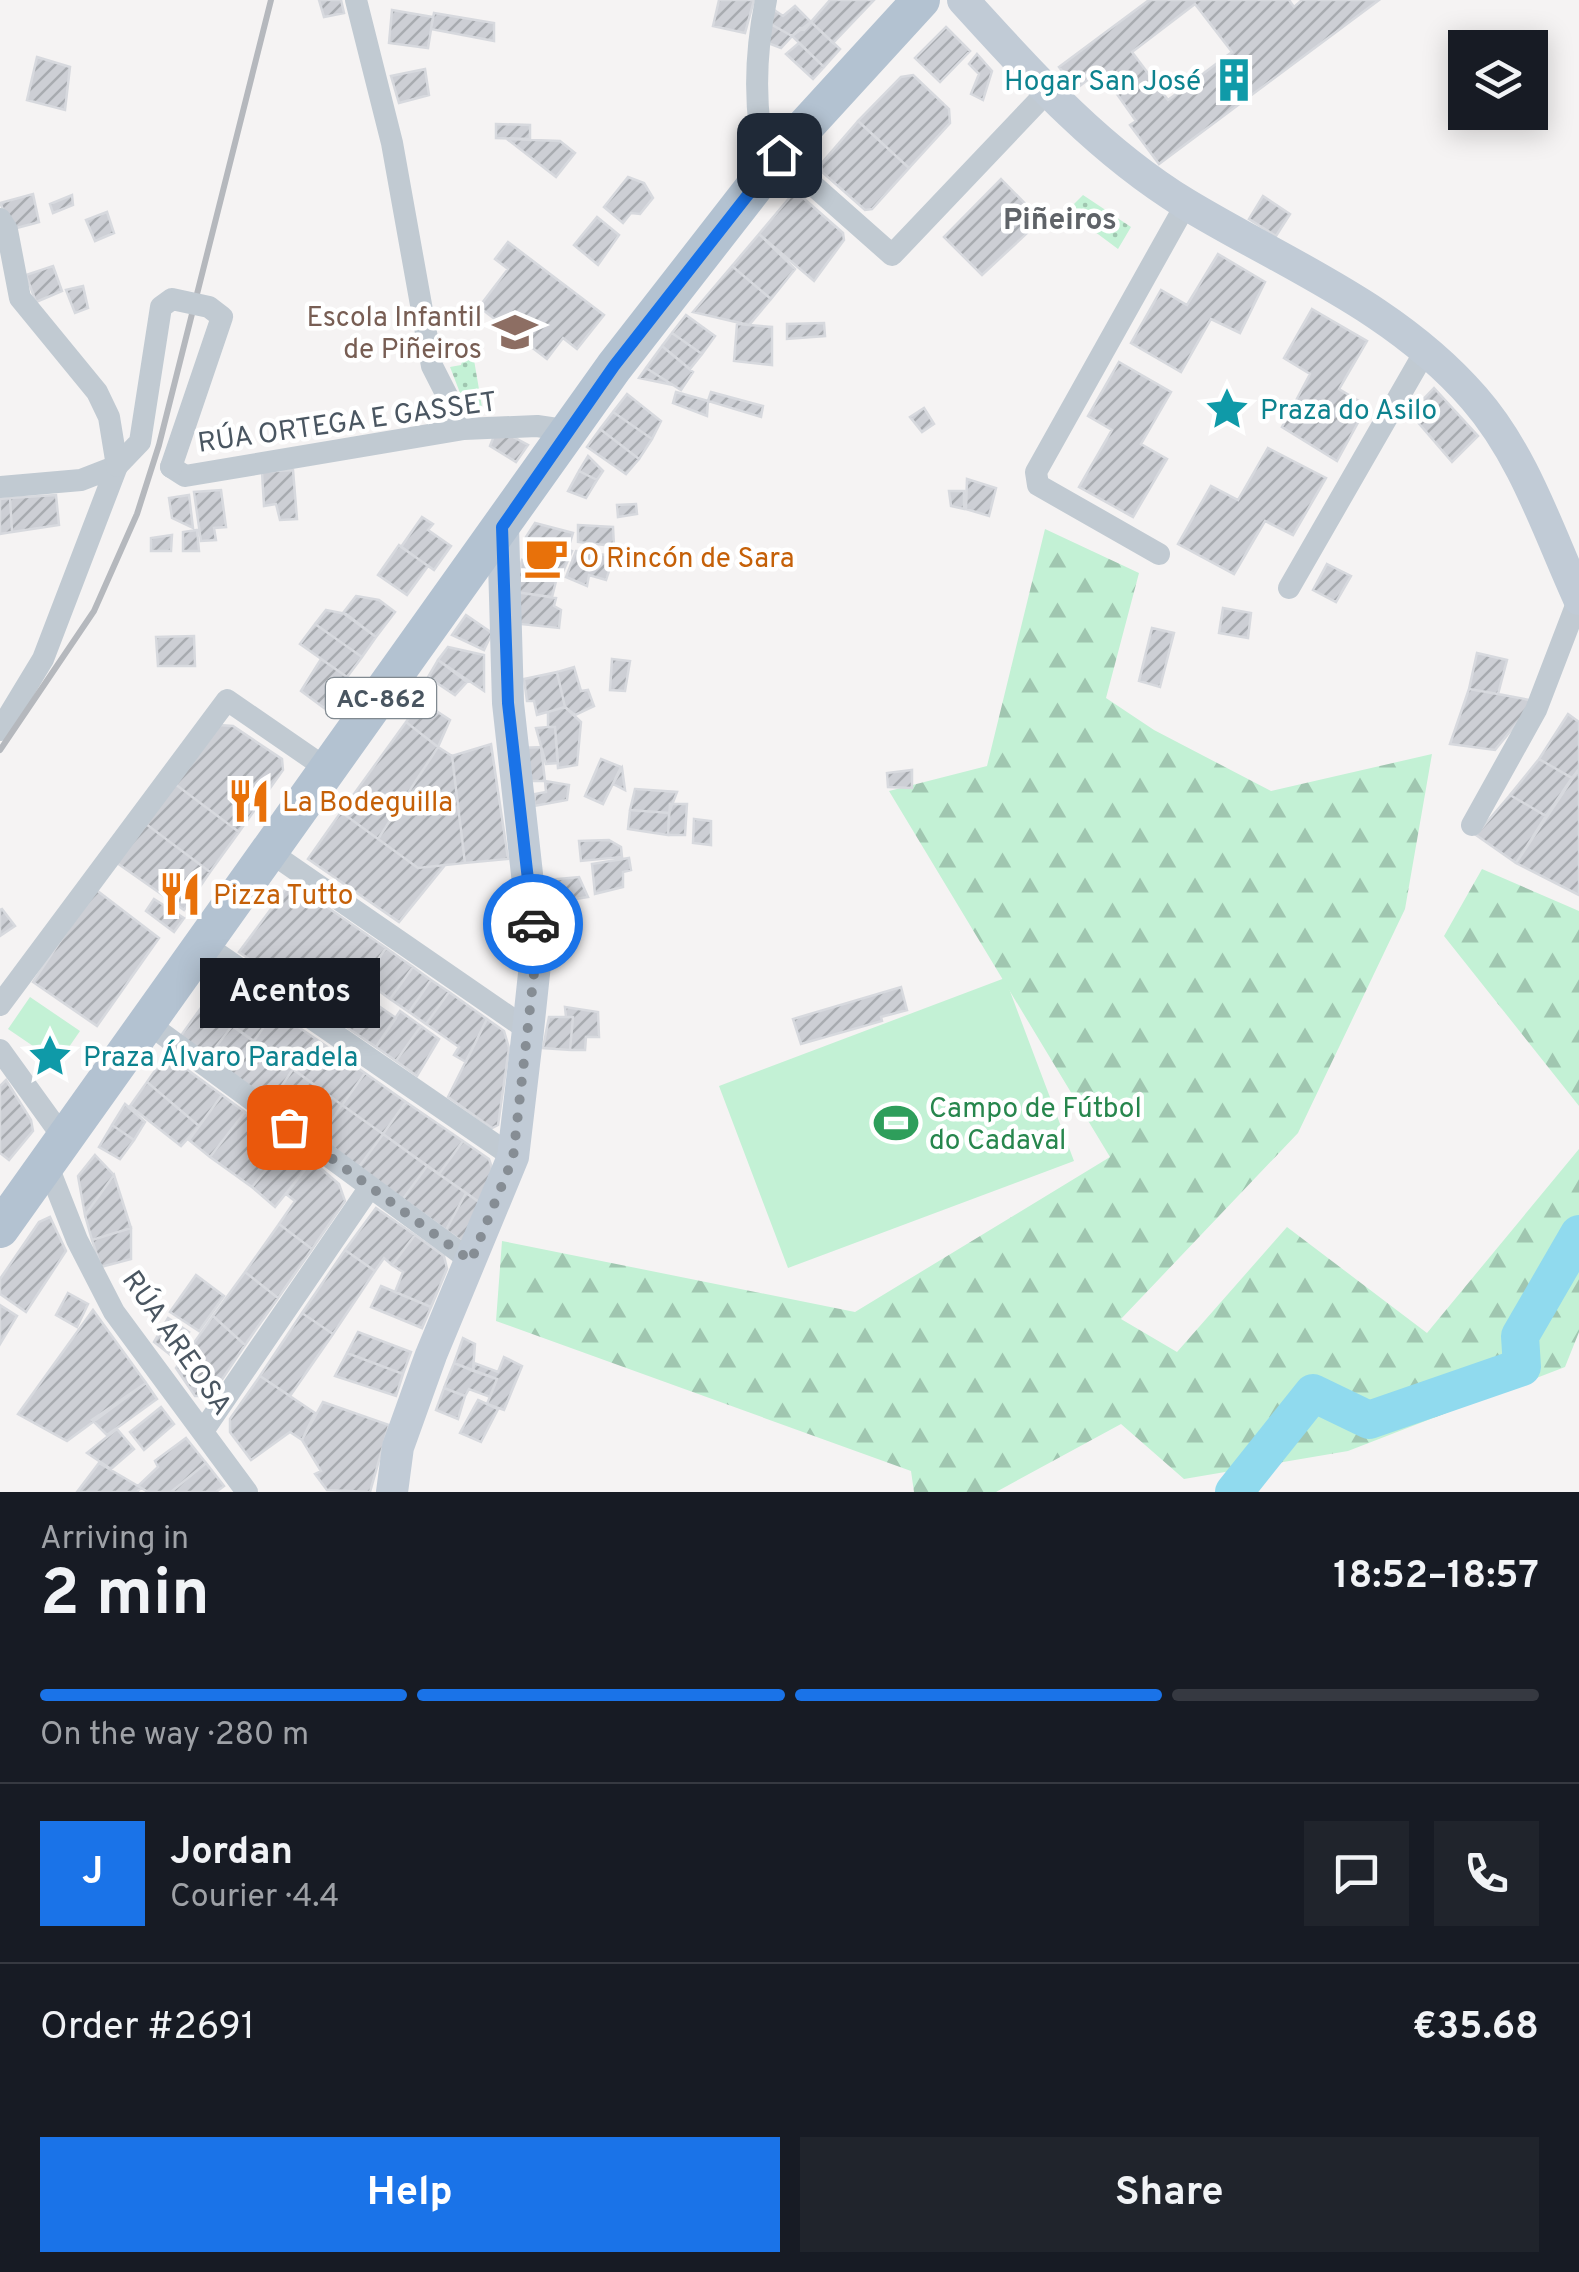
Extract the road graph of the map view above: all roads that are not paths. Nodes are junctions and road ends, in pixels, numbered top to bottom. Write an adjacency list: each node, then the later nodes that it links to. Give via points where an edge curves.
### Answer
1 (356, 0): 10 (street, via 392,143 432,366)
2 (766, 0): 6 (street, via 756,127)
3 (921, 0): 6 (main road, AC-862)
4 (964, 0): 5 (street)
5 (1046, 93): 6 (street, via 892,254); 7 (street, via 1117,157)
6 (773, 163): 11 (main road, AC-862)
7 (1186, 204): 9 (street, via 1342,290); 15 (street, via 1036,472 1038,486)
8 (0, 219): 12 (street, via 20,298 97,392 109,417)
9 (1427, 348): 16 (street); 17 (street, via 1512,450)
10 (464, 429): 11 (street, RÚA ORTEGA E GASSET); 12 (street, RÚA ORTEGA E GASSET, bridge, via 185,476 171,467 222,317 209,307 172,299 161,307 140,442)
11 (571, 431): 14 (main road, AC-862)
12 (117, 466): 13 (street, via 82,480); 18 (street, via 44,659)
13 (0, 488)
14 (502, 527): 19 (main road, AC-862); 25 (street, via 508,703 536,955)
15 (1159, 554)
16 (1289, 588)
17 (1579, 599): 20 (street, via 1536,710)
18 (0, 730)
19 (330, 771): 21 (main road, AC-862); 23 (street, via 227,700)
20 (1472, 826)
21 (270, 852): 22 (main road, AC-862); 25 (street)
22 (205, 944): 24 (main road, AC-862); 28 (street)
23 (0, 1005)
24 (149, 1024): 27 (main road, AC-862); 29 (street)
25 (528, 1030): 28 (street)
26 (0, 1050): 27 (street, RÚA AREOSA)
27 (56, 1152): 30 (main road, AC-862); 32 (street, RÚA AREOSA, via 77,1240 114,1312)
28 (513, 1158): 31 (street)
29 (370, 1187): 31 (street); 32 (street)
30 (0, 1230)
31 (471, 1261): 34 (street, via 398,1448)
32 (203, 1431): 33 (street, RÚA AREOSA)
33 (247, 1492)
34 (392, 1492)

